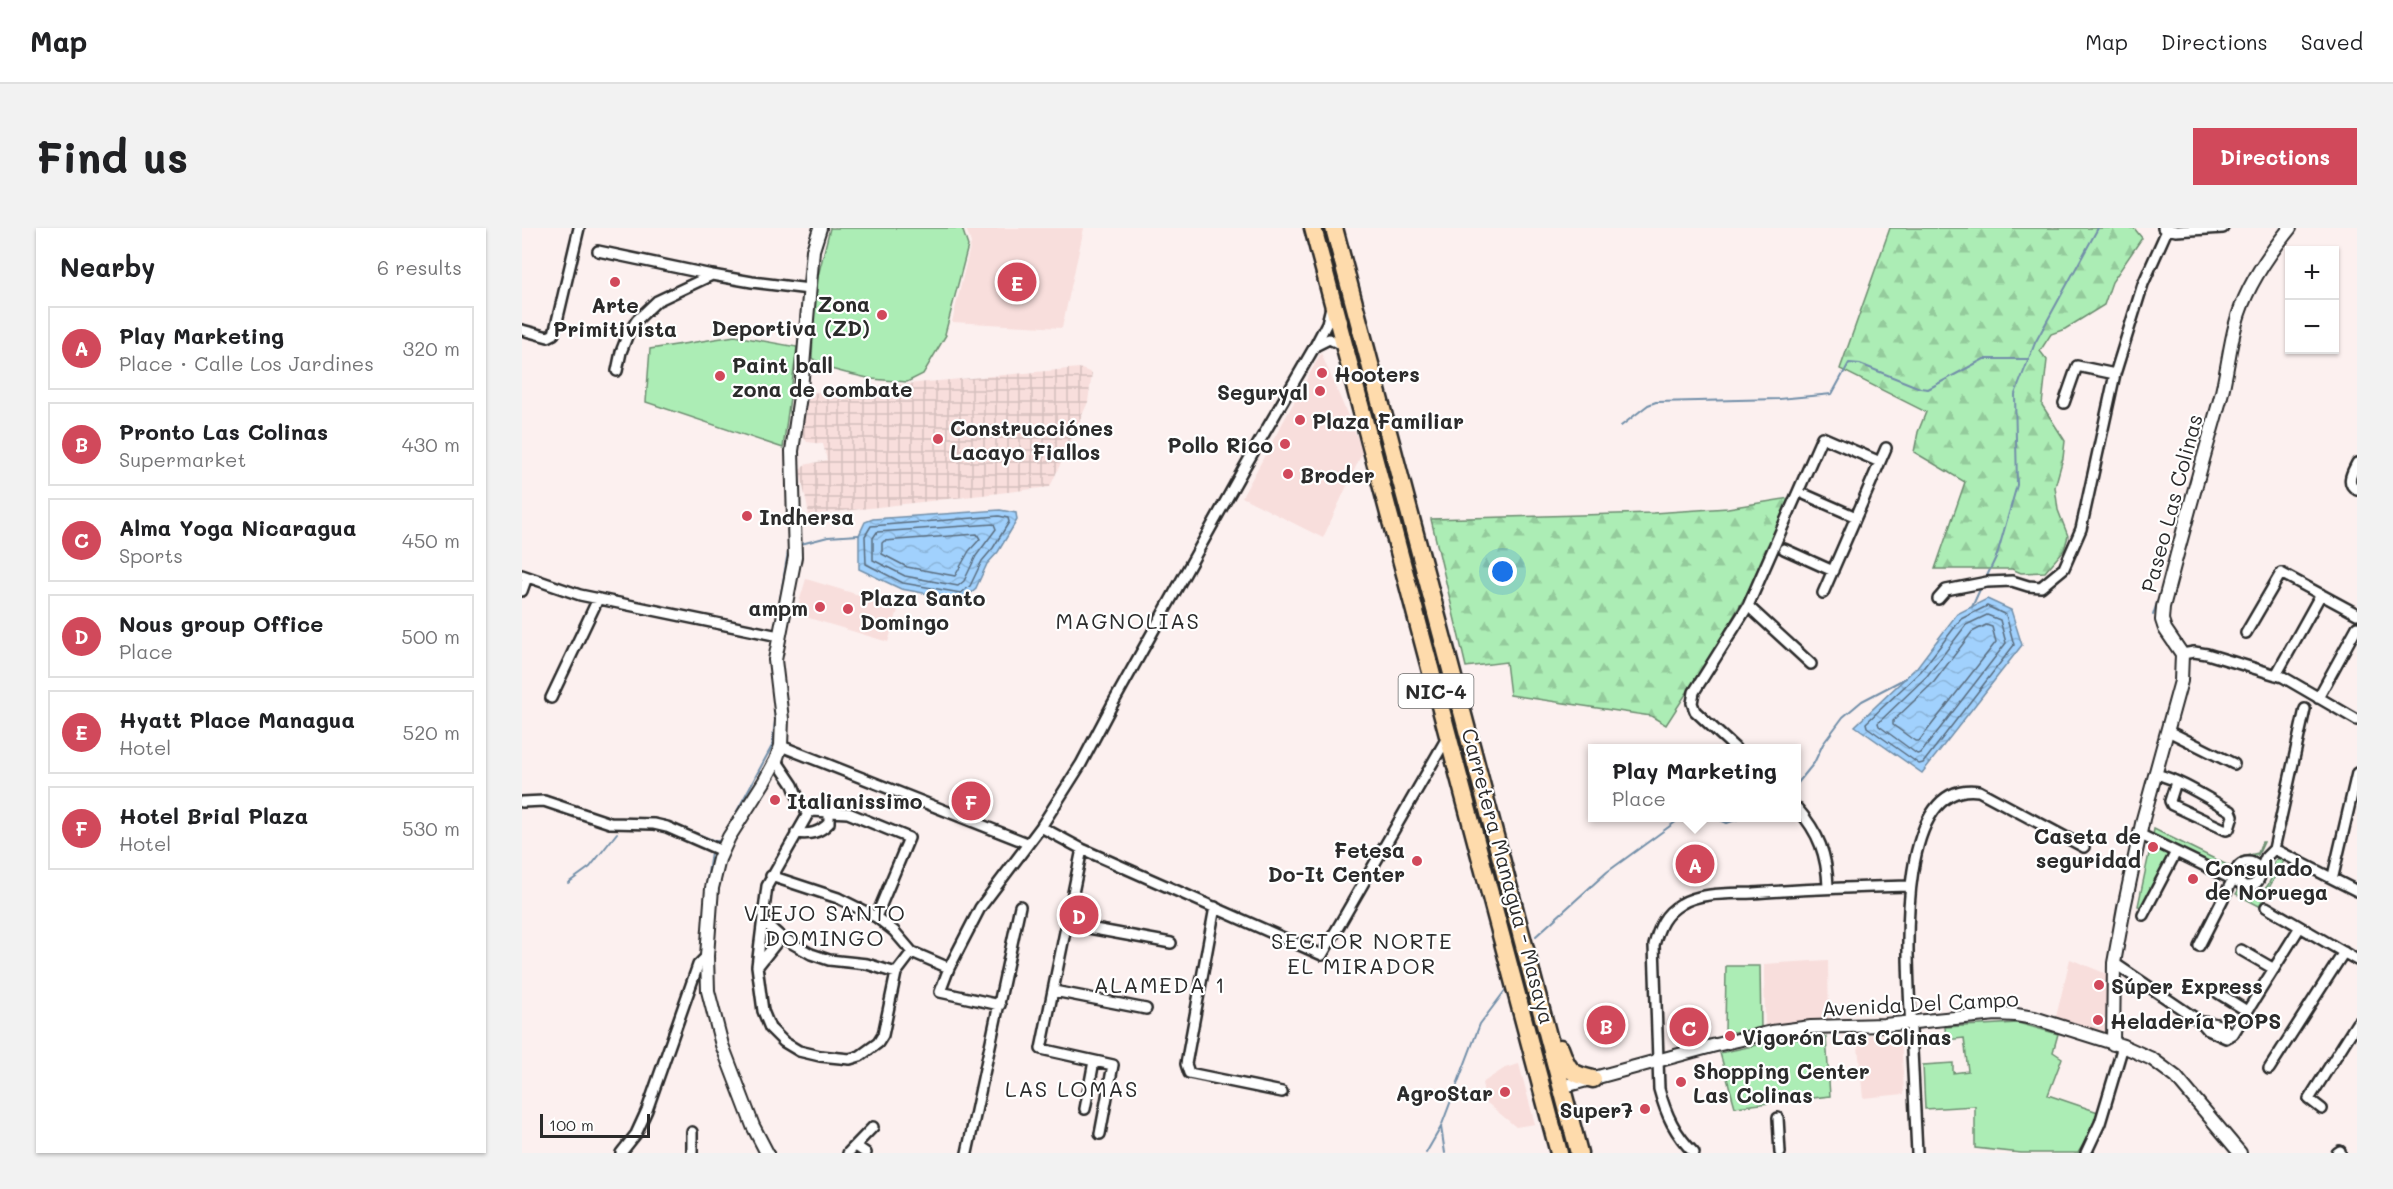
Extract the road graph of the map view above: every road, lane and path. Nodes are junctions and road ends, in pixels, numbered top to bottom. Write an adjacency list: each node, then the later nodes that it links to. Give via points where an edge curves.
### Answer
1 (579, 228): 12 (street, via 554,334 548,337)
2 (1313, 228): 11 (highway, Carretera Managua - Masaya / NIC-4)
3 (1334, 228): 104 (highway, Carretera Managua - Masaya / NIC-4)
4 (2220, 228): 6 (street)
5 (2290, 228): 37 (street, Paseo Las Colinas, via 2256,278 2236,321 2223,391 2163,607 2165,629)
6 (2166, 229): 16 (street, via 2143,284)
7 (820, 230): 10 (street, via 813,250)
8 (598, 251): 9 (street)
9 (712, 275): 10 (street); 15 (street, via 657,301 637,320 621,352)
10 (809, 289): 36 (street, via 792,451 796,550)
11 (1332, 299): 13 (street, via 1329,317); 14 (highway, Carretera Managua - Masaya / NIC-4)
12 (522, 330)
13 (1315, 346): 14 (street, via 1329,339); 57 (street, via 1081,764)
14 (1344, 346): 45 (highway, Carretera Managua - Masaya / NIC-4)
15 (617, 372)
16 (2115, 374): 17 (street, via 2077,366); 31 (street, via 2080,529 2064,568 2041,587 2012,581 1987,582 1946,590)
17 (2064, 403)
18 (1886, 448): 19 (street)
19 (1880, 462): 23 (street); 32 (street, via 1822,437)
20 (2357, 463): 21 (street, via 2349,480)
21 (2357, 490)
22 (1806, 495): 23 (street)
23 (1856, 517): 25 (street)
24 (1784, 549): 25 (street)
25 (1833, 571): 28 (street)
26 (525, 576): 27 (street); 30 (street)
27 (522, 591)
28 (1823, 593)
29 (2321, 594): 33 (street); 35 (street, via 2282,573); 39 (street)
30 (598, 599): 36 (street); 40 (street)
31 (1938, 599)
32 (1748, 606): 38 (street); 46 (street, via 1694,692 1692,703 1695,711)
33 (2357, 614)
34 (2357, 627): 41 (street)
35 (2246, 633)
36 (779, 636): 47 (street, via 775,660)
37 (2182, 654): 39 (street, via 2207,654); 44 (street, via 2181,681)
38 (1810, 664)
39 (2276, 675): 41 (street)
40 (551, 698)
41 (2318, 698): 43 (street)
42 (2305, 709): 63 (street)
43 (2357, 720)
44 (2168, 731): 49 (street); 51 (street)
45 (1448, 736): 76 (street, via 1322,955); 100 (highway, Carretera Managua - Masaya / NIC-4)
46 (1731, 744)
47 (781, 746): 48 (street); 60 (street)
48 (776, 760): 54 (street); 64 (street)
49 (2234, 764)
50 (2357, 773): 70 (street)
51 (2156, 774): 52 (street); 59 (street)
52 (2176, 782): 52 (street, via 2231,811 2229,829 2172,806)
53 (522, 802): 64 (street, via 544,801 610,823 667,827)
54 (800, 803)
55 (829, 812): 58 (street, via 807,813); 58 (street, via 829,823 823,829 813,834); 79 (street, via 848,813 909,838)
56 (1801, 813): 73 (street, via 1825,851)
57 (1041, 827): 60 (street); 62 (street)
58 (796, 833): 69 (street)
59 (2139, 834): 65 (street); 91 (street)
60 (1027, 843): 93 (street, via 980,908)
61 (2084, 847): 72 (street, via 1979,791 1965,790 1946,796 1933,811 1924,829)
62 (1082, 849): 76 (street); 81 (street)
63 (2274, 849): 66 (street); 70 (street)
64 (722, 851): 89 (street, via 712,888)
65 (2176, 852): 71 (street); 78 (street)
66 (2266, 857): 67 (street); 68 (street)
67 (2252, 863): 68 (street); 71 (street, via 2241,864)
68 (2259, 873): 71 (street, via 2252,885)
69 (771, 876): 79 (street, via 838,898); 80 (street)
70 (2332, 876): 74 (street)
71 (2234, 879): 85 (street)
72 (1910, 886): 73 (street); 102 (street, via 1907,954)
73 (1828, 887): 106 (street, via 1712,896 1682,903 1666,916 1654,945)
74 (2357, 891)
75 (1020, 906): 98 (street)
76 (1215, 907): 111 (street, via 1186,1064 1189,1073)
77 (2266, 907): 82 (street)
78 (2143, 915)
79 (876, 917): 87 (street)
80 (763, 921): 83 (street); 92 (street)
81 (1067, 924): 84 (street); 96 (street)
82 (2300, 927): 88 (street); 94 (street)
83 (781, 937): 92 (street); 95 (street, via 829,960)
84 (1171, 943)
85 (2199, 946)
86 (2241, 950): 94 (street)
87 (912, 952): 93 (street); 95 (street)
88 (2344, 952): 90 (street); 108 (street)
89 (707, 956): 120 (street, via 698,965 636,1134); 122 (street, via 708,991 722,1045)
90 (2357, 960)
91 (2114, 963): 101 (street, via 2222,1037 2230,1036); 105 (street)
92 (757, 966): 95 (street, via 763,1011 770,1028 799,1051 850,1059 878,1043 883,1035)
93 (950, 968): 98 (street, via 940,992)
94 (2274, 969): 101 (street)
95 (896, 972)
96 (1054, 991): 99 (street); 107 (street, via 1041,1049)
97 (2218, 993): 101 (street)
98 (1000, 1005): 125 (street)
99 (1146, 1009)
100 (1521, 1009): 110 (highway, via 1531,1023 1545,1077 1551,1084); 126 (highway, Carretera Managua - Masaya / NIC-4)
101 (2247, 1011)
102 (1911, 1023): 105 (street, Avenida Del Campo, via 2016,1015); 106 (street, Avenida Del Campo, via 1772,1032); 130 (street)
103 (2357, 1023): 113 (street, via 2309,1099)
104 (1545, 1025): 109 (highway, via 1558,1043 1566,1067); 110 (highway, Carretera Managua - Masaya / NIC-4)
105 (2118, 1045): 131 (street, via 2100,1123); 132 (street, Avenida Del Campo, via 2152,1059 2176,1077)
106 (1658, 1060): 109 (street, Avenida Del Campo); 128 (street, via 1664,1108 1672,1127)
107 (1094, 1061): 112 (street); 118 (street, via 1113,1065)
108 (2269, 1069)
109 (1588, 1080): 110 (street, Avenida Del Campo); 115 (highway, via 1571,1100)
110 (1561, 1086): 115 (highway, Carretera Managua - Masaya / NIC-4); 126 (highway, via 1552,1099)
111 (1282, 1092)
112 (1085, 1109)
113 (2322, 1109)
114 (1778, 1118): 129 (street)
115 (1571, 1120): 127 (highway, Carretera Managua - Masaya / NIC-4)
116 (873, 1127): 119 (street)
117 (692, 1132): 121 (street)
118 (1100, 1134)
119 (856, 1146): 123 (street); 124 (street)
120 (621, 1153)
121 (692, 1153)
122 (767, 1153)
123 (848, 1153)
124 (866, 1153)
125 (967, 1153)
126 (1561, 1153)
127 (1579, 1153)
128 (1694, 1153)
129 (1780, 1153)
130 (1917, 1153)
131 (2086, 1153)
132 (2240, 1153)

